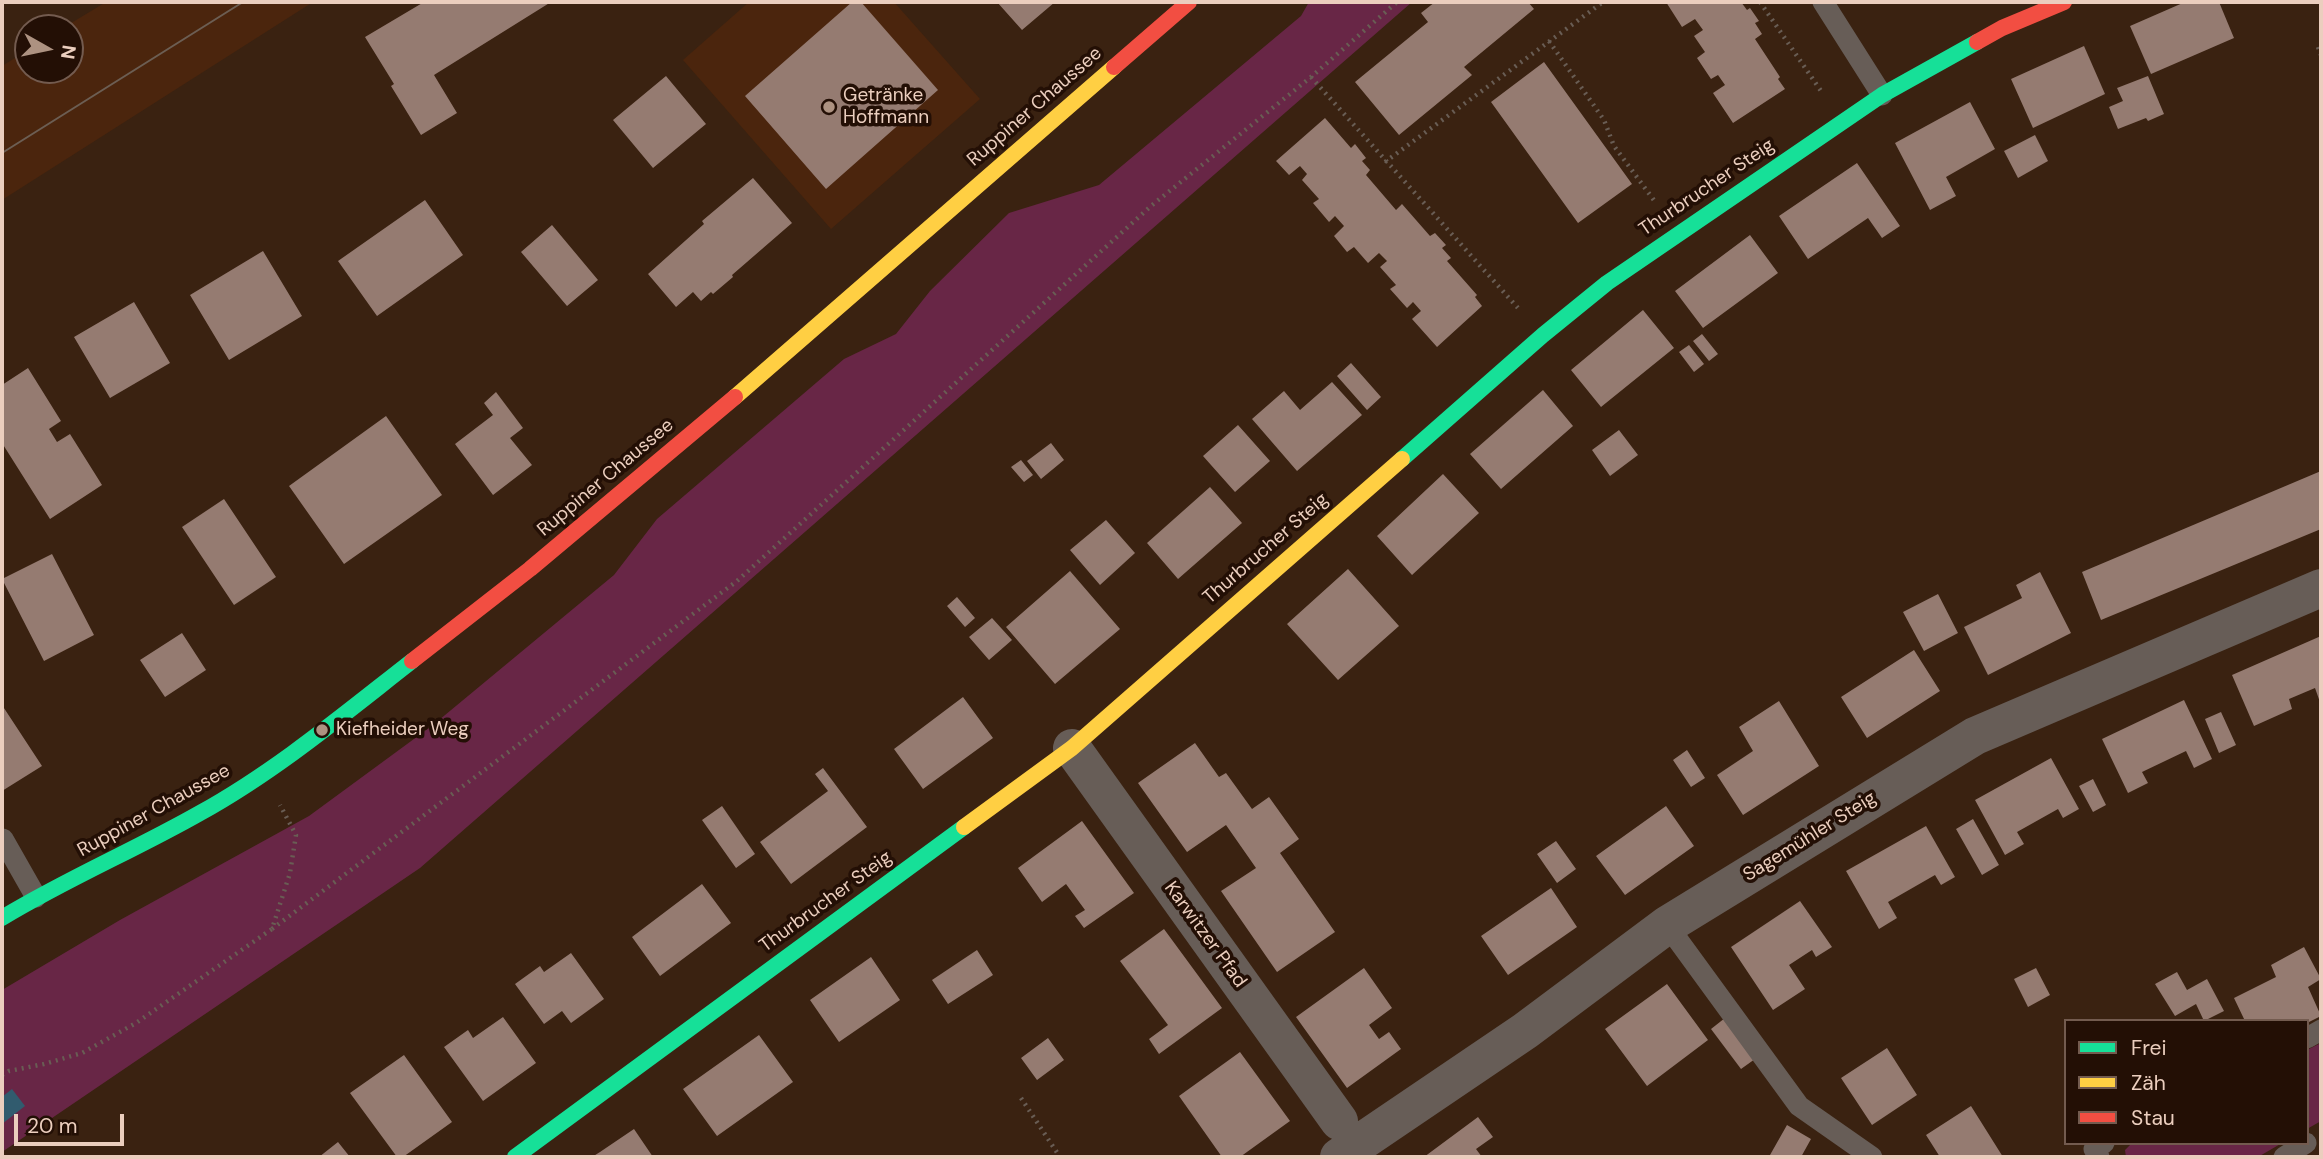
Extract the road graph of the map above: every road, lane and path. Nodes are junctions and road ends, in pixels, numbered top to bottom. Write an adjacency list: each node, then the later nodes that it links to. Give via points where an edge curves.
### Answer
1 (1189, 2): 20 (street, Ruppiner Chaussee, via 530,569)
2 (1387, 2): 8 (path)
3 (1397, 2): 8 (path)
4 (1603, 2): 9 (path)
5 (1760, 2): 14 (path)
6 (1823, 2): 13 (lane)
7 (2064, 2): 13 (street, Thurbrucher Steig, via 2002,28)
8 (1385, 11): 12 (path)
9 (1549, 41): 15 (path); 16 (path, via 1604,120 1614,146)
10 (2318, 47): 11 (path)
11 (2321, 55)
12 (1311, 77): 15 (path); 25 (path, via 1151,206 737,581)
13 (1882, 95): 14 (street, Thurbrucher Steig)
14 (1842, 122): 16 (street, Thurbrucher Steig)
15 (1385, 162): 17 (path)
16 (1677, 233): 17 (street, Thurbrucher Steig)
17 (1543, 335): 19 (street, Thurbrucher Steig)
18 (2321, 588): 24 (street, Sagemühler Steig, via 1975,736)
19 (1072, 748): 28 (street, Karwitzer Pfad); 30 (street, Thurbrucher Steig)
20 (262, 774): 22 (street, Ruppiner Chaussee, via 201,813); 25 (path, via 296,835 290,873)
21 (3, 839): 22 (lane)
22 (36, 897): 23 (street, Ruppiner Chaussee)
23 (2, 918)
24 (1667, 925): 28 (street, Sagemühler Steig, via 1525,1031); 32 (lane, via 1799,1106)
25 (272, 929): 26 (path, via 136,1023 82,1053)
26 (2, 1075)
27 (1021, 1098): 31 (path)
28 (1351, 1145)
29 (2304, 1145): 33 (lane)
30 (515, 1157)
31 (1060, 1157)
32 (1872, 1157)
33 (2284, 1157)

